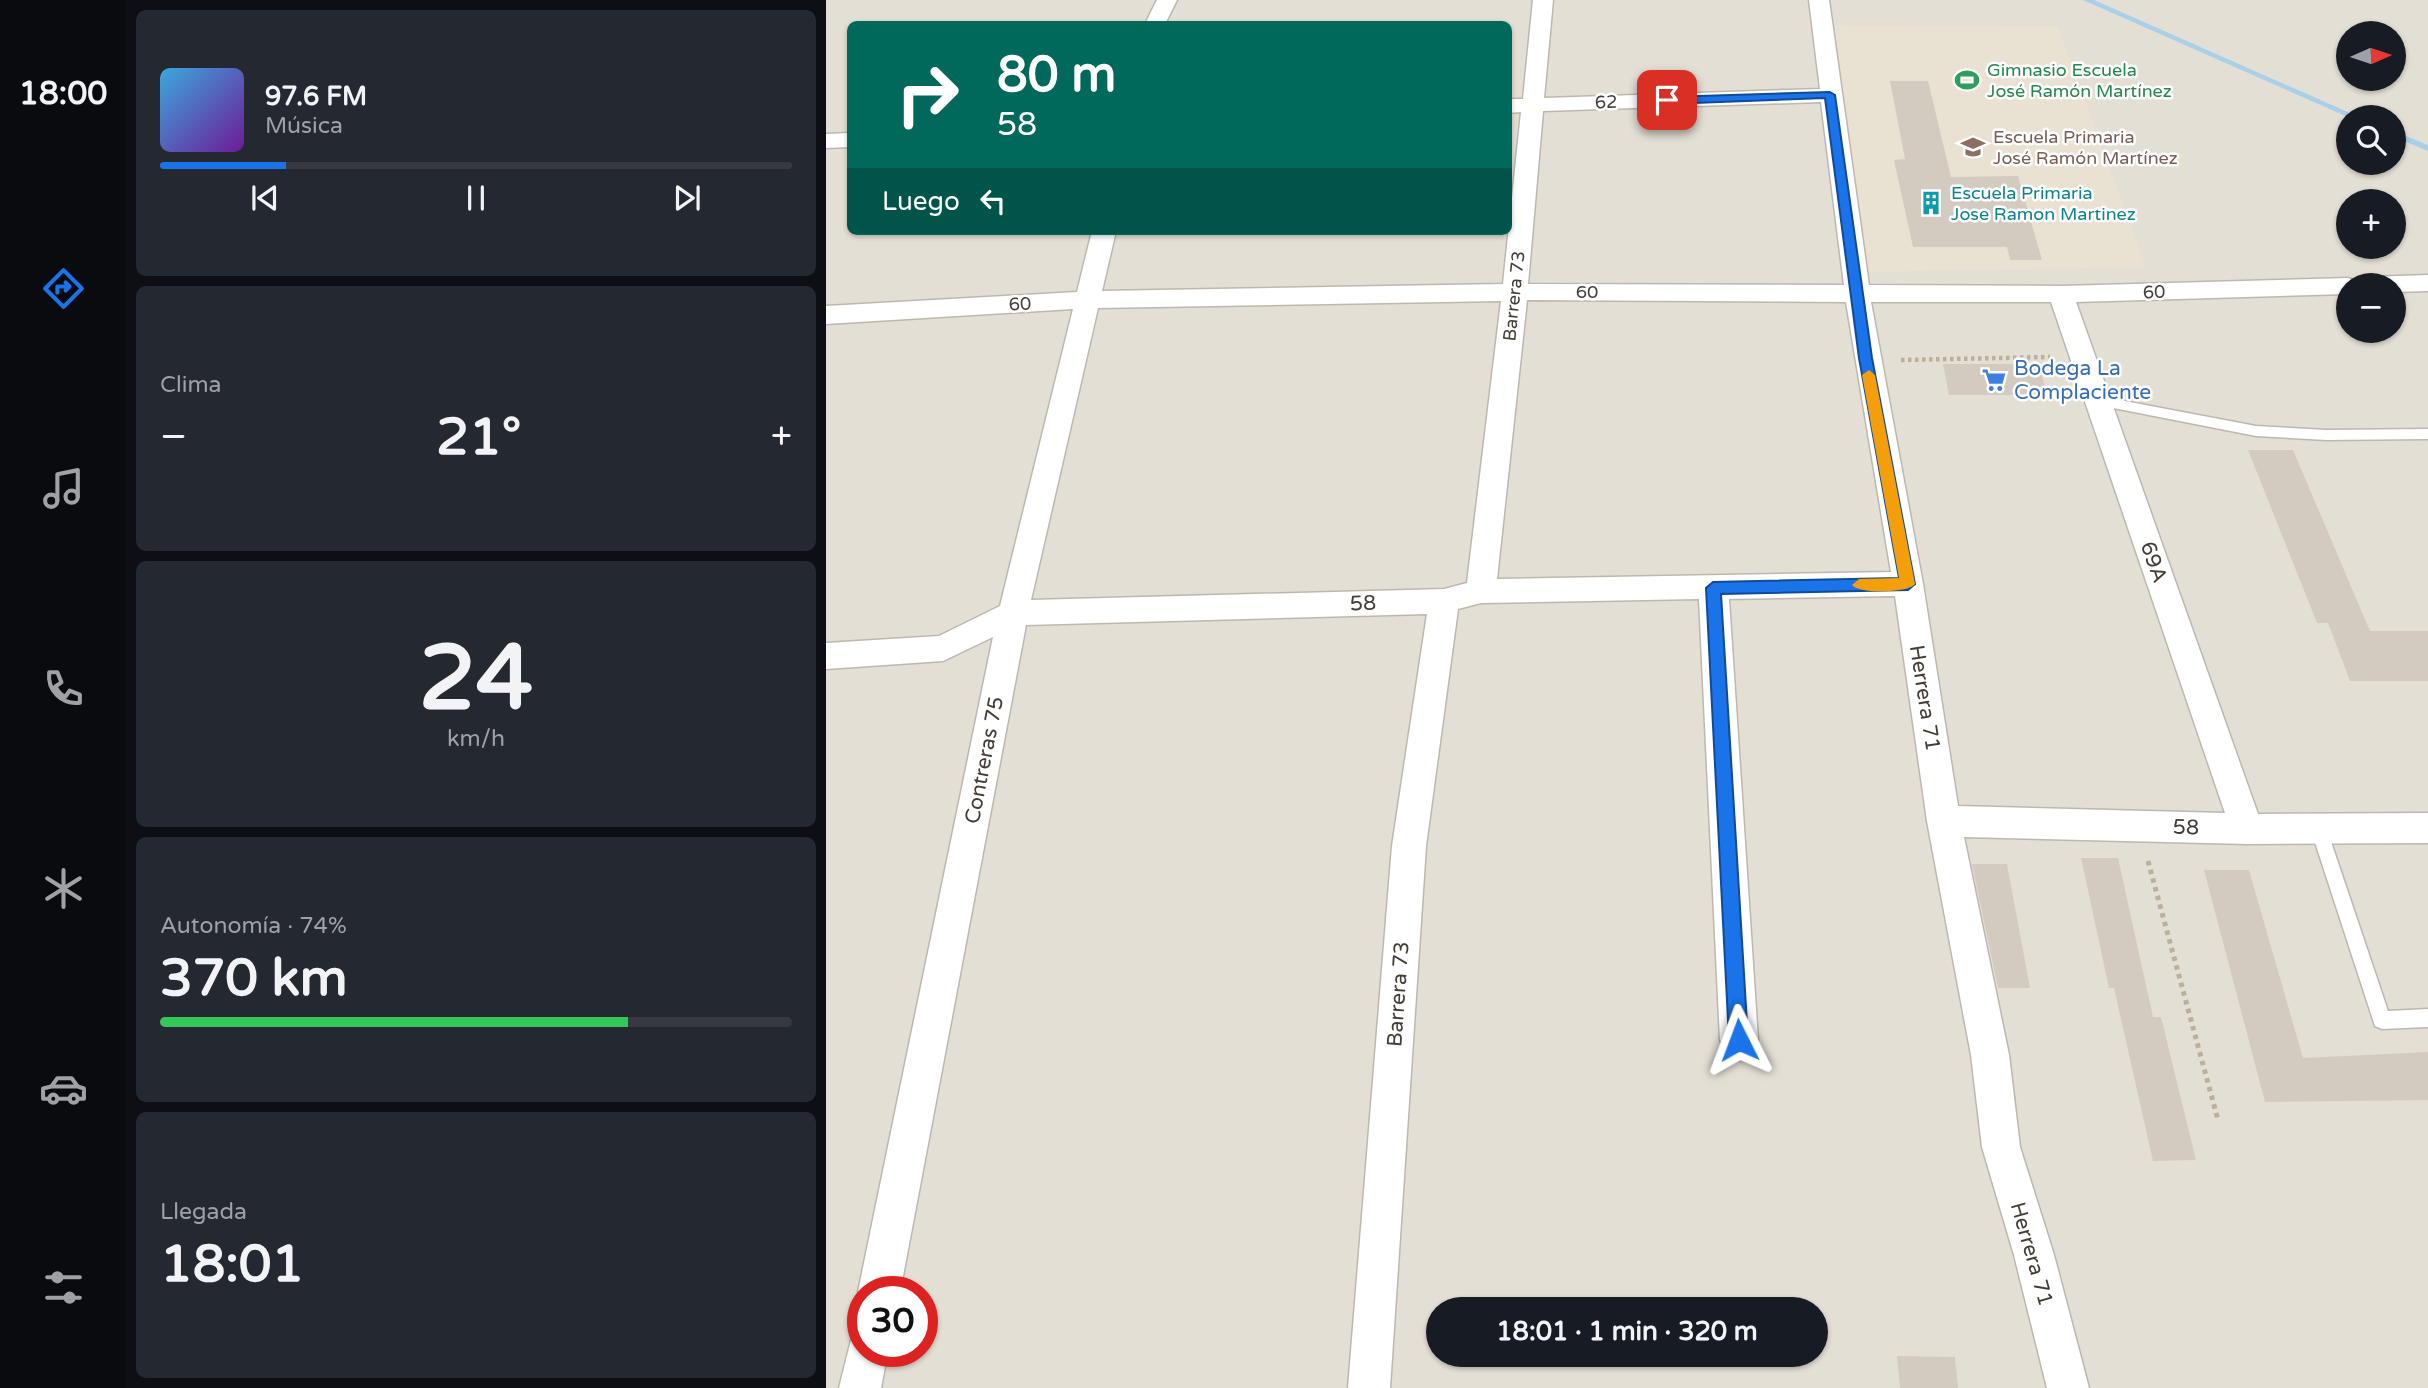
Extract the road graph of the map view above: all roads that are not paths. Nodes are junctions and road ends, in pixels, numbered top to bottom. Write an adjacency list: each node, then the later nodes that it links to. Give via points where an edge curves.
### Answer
1 (1167, 0): 4 (street)
2 (1543, 0): 6 (street, Barrera 73)
3 (1819, 0): 5 (street, Herrera 71)
4 (1156, 21)
5 (1830, 95): 6 (street, 62); 14 (street, Herrera 71)
6 (1520, 105): 13 (street, Barrera 73)
7 (847, 140): 8 (street)
8 (826, 141)
9 (1103, 235): 16 (street, Contreras 75)
10 (2406, 284): 11 (street)
11 (2428, 284)
12 (2336, 286): 15 (street, 60)
13 (1516, 292): 14 (street, 60); 16 (street, 60); 22 (street, Barrera 73)
14 (1857, 293): 15 (street, 60); 20 (street, Herrera 71)
15 (2061, 294): 18 (street, 69A)
16 (1089, 300): 17 (street, 60); 24 (street, Contreras 75)
17 (826, 315)
18 (2098, 401): 19 (lane, via 2256,431); 28 (street, 69A)
19 (2428, 434)
20 (1908, 584): 21 (street, 58); 26 (street, Herrera 71)
21 (1713, 588): 22 (street, 58); 31 (street)
22 (1481, 591): 23 (street, 58)
23 (1444, 601): 24 (street, 58); 35 (street, Barrera 73, via 1409,846)
24 (1013, 613): 25 (street, 58, via 943,648); 32 (street, Contreras 75)
25 (826, 656)
26 (1944, 821): 28 (street, 58); 36 (street, Herrera 71, via 1990,1055 2001,1147)
27 (2428, 828): 29 (street, 58)
28 (2247, 829): 29 (street, 58)
29 (2319, 830): 30 (lane, via 2382,1020)
30 (2428, 1017)
31 (1739, 1040)
32 (882, 1276)
33 (864, 1367): 34 (street)
34 (860, 1388)
35 (1369, 1388)
36 (2068, 1388)

